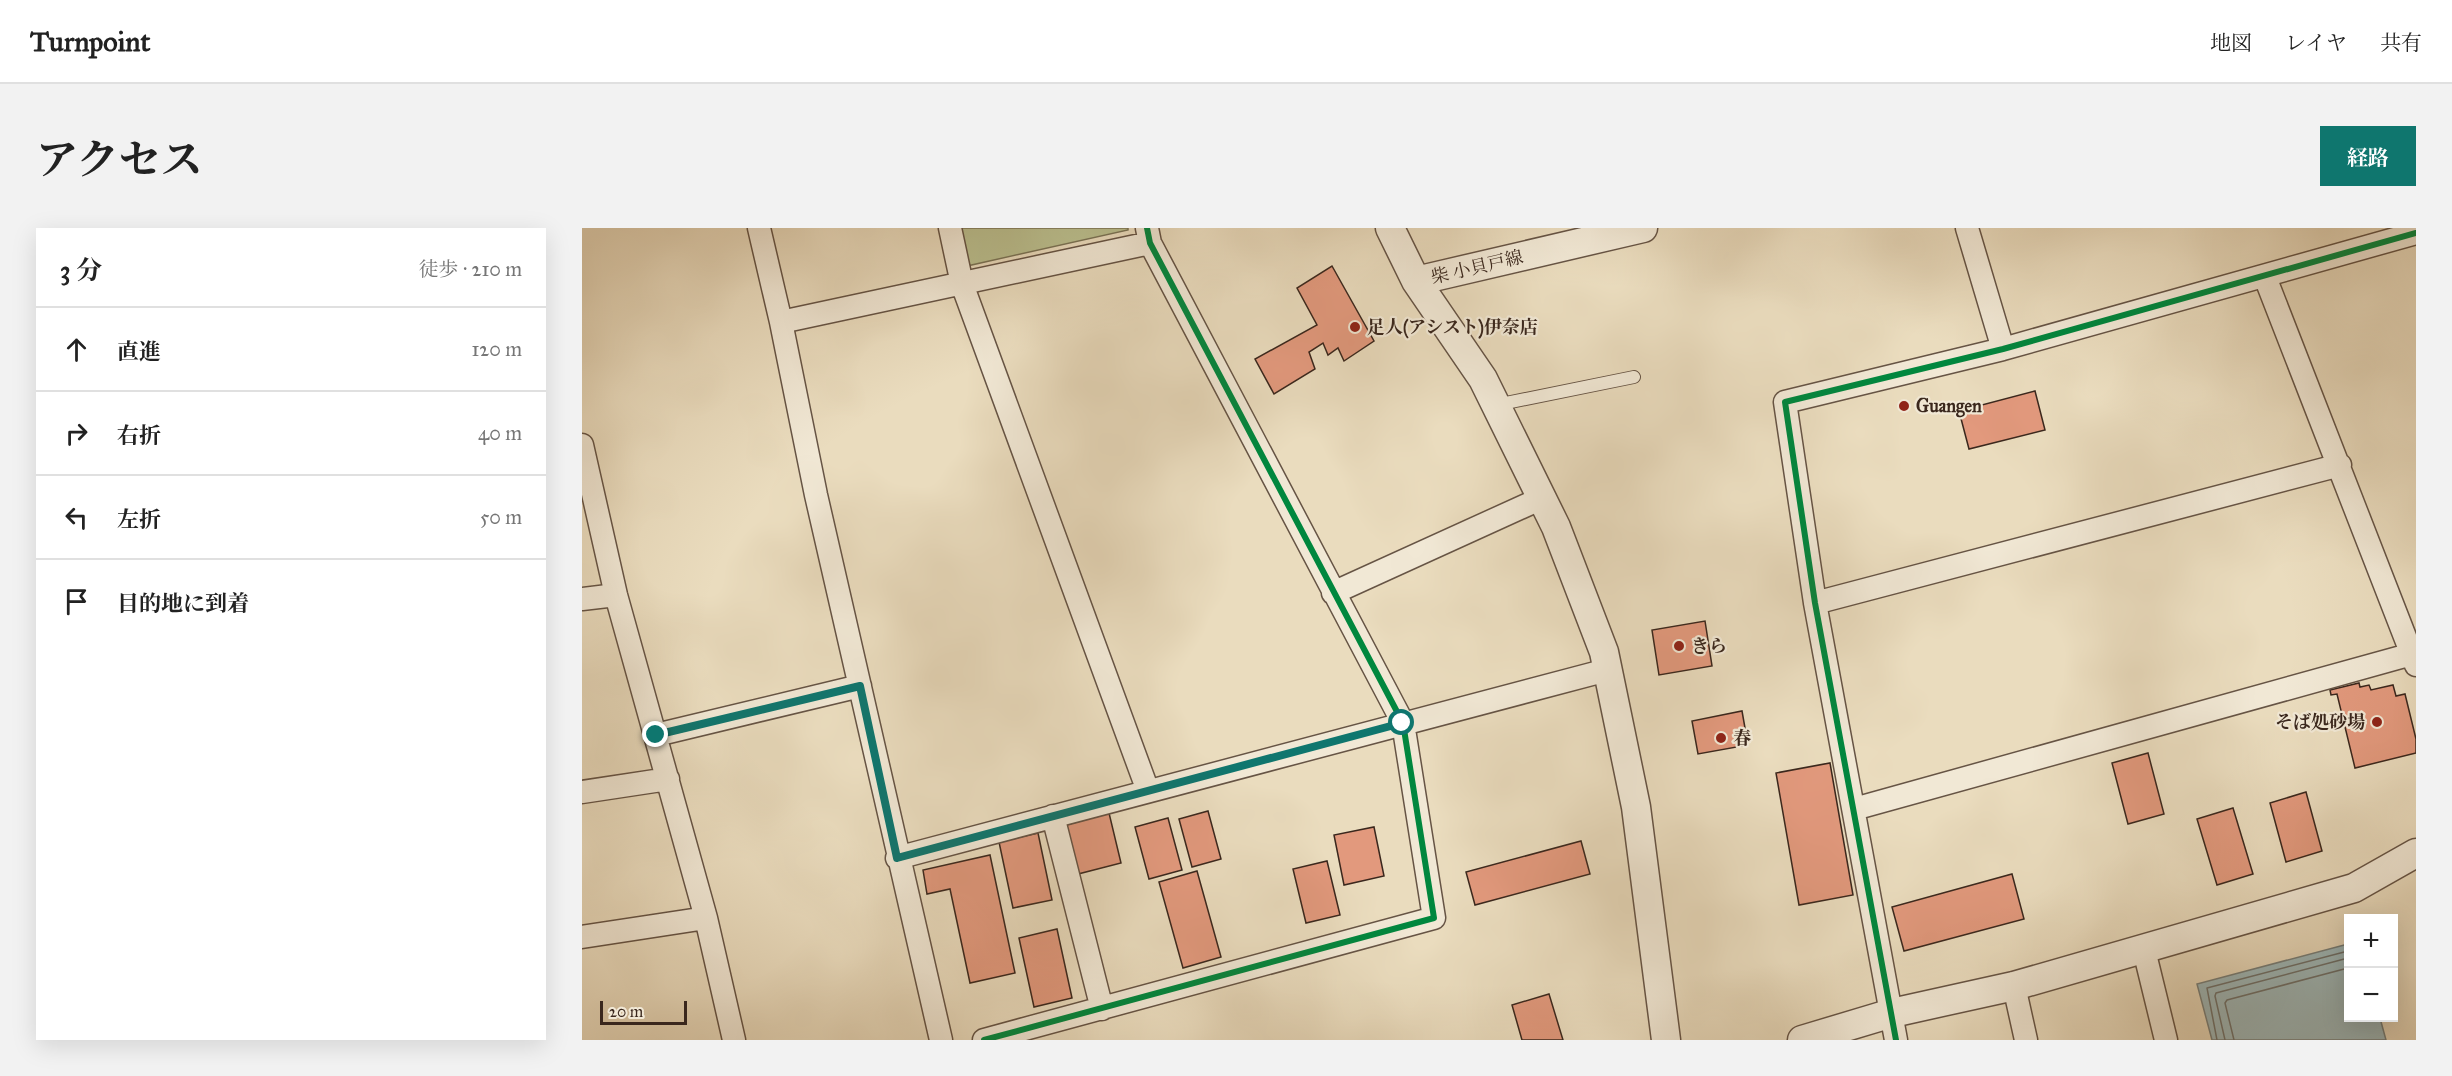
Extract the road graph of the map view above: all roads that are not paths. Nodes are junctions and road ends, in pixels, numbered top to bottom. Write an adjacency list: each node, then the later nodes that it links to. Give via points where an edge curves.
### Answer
1 (759, 228): 11 (street)
2 (950, 228): 10 (street)
3 (1390, 228): 9 (street)
4 (1967, 228): 12 (street)
5 (1626, 230): 9 (street, 柴 小貝戸線)
6 (2416, 233): 8 (street)
7 (1148, 236): 10 (street); 18 (street)
8 (2265, 277): 12 (street); 16 (street)
9 (1416, 281): 14 (street, via 1483,379)
10 (962, 284): 11 (street); 28 (street)
11 (781, 322): 24 (street)
12 (2003, 349): 21 (street, via 1785,402)
13 (1634, 377): 14 (lane)
14 (1496, 405): 17 (street)
15 (582, 445): 19 (street)
16 (2340, 465): 21 (street); 22 (street)
17 (1542, 498): 18 (street); 23 (street, via 1600,641)
18 (1333, 593): 25 (street)
19 (616, 595): 20 (street); 26 (street)
20 (582, 599)
21 (1815, 603): 30 (street)
22 (2414, 660): 30 (street)
23 (1607, 669): 25 (street); 44 (street, via 1636,807)
24 (860, 686): 26 (street); 33 (street)
25 (1402, 723): 28 (street); 38 (street, via 1434,918)
26 (656, 735): 27 (street)
27 (668, 779): 29 (street); 34 (street)
28 (1148, 791): 31 (street)
29 (582, 792)
30 (1854, 809): 39 (street)
31 (1053, 816): 33 (street); 38 (street)
32 (2416, 853): 36 (street, via 2354,888)
33 (897, 858): 42 (street)
34 (706, 918): 35 (street); 41 (street)
35 (582, 937)
36 (2144, 950): 37 (street); 47 (street)
37 (2014, 986): 39 (street); 46 (street)
38 (1102, 1009): 40 (street)
39 (1894, 1026): 45 (street)
40 (1028, 1035): 43 (street)
41 (734, 1040)
42 (941, 1040)
43 (984, 1040)
44 (1666, 1040)
45 (1802, 1040)
46 (2026, 1040)
47 (2166, 1040)

